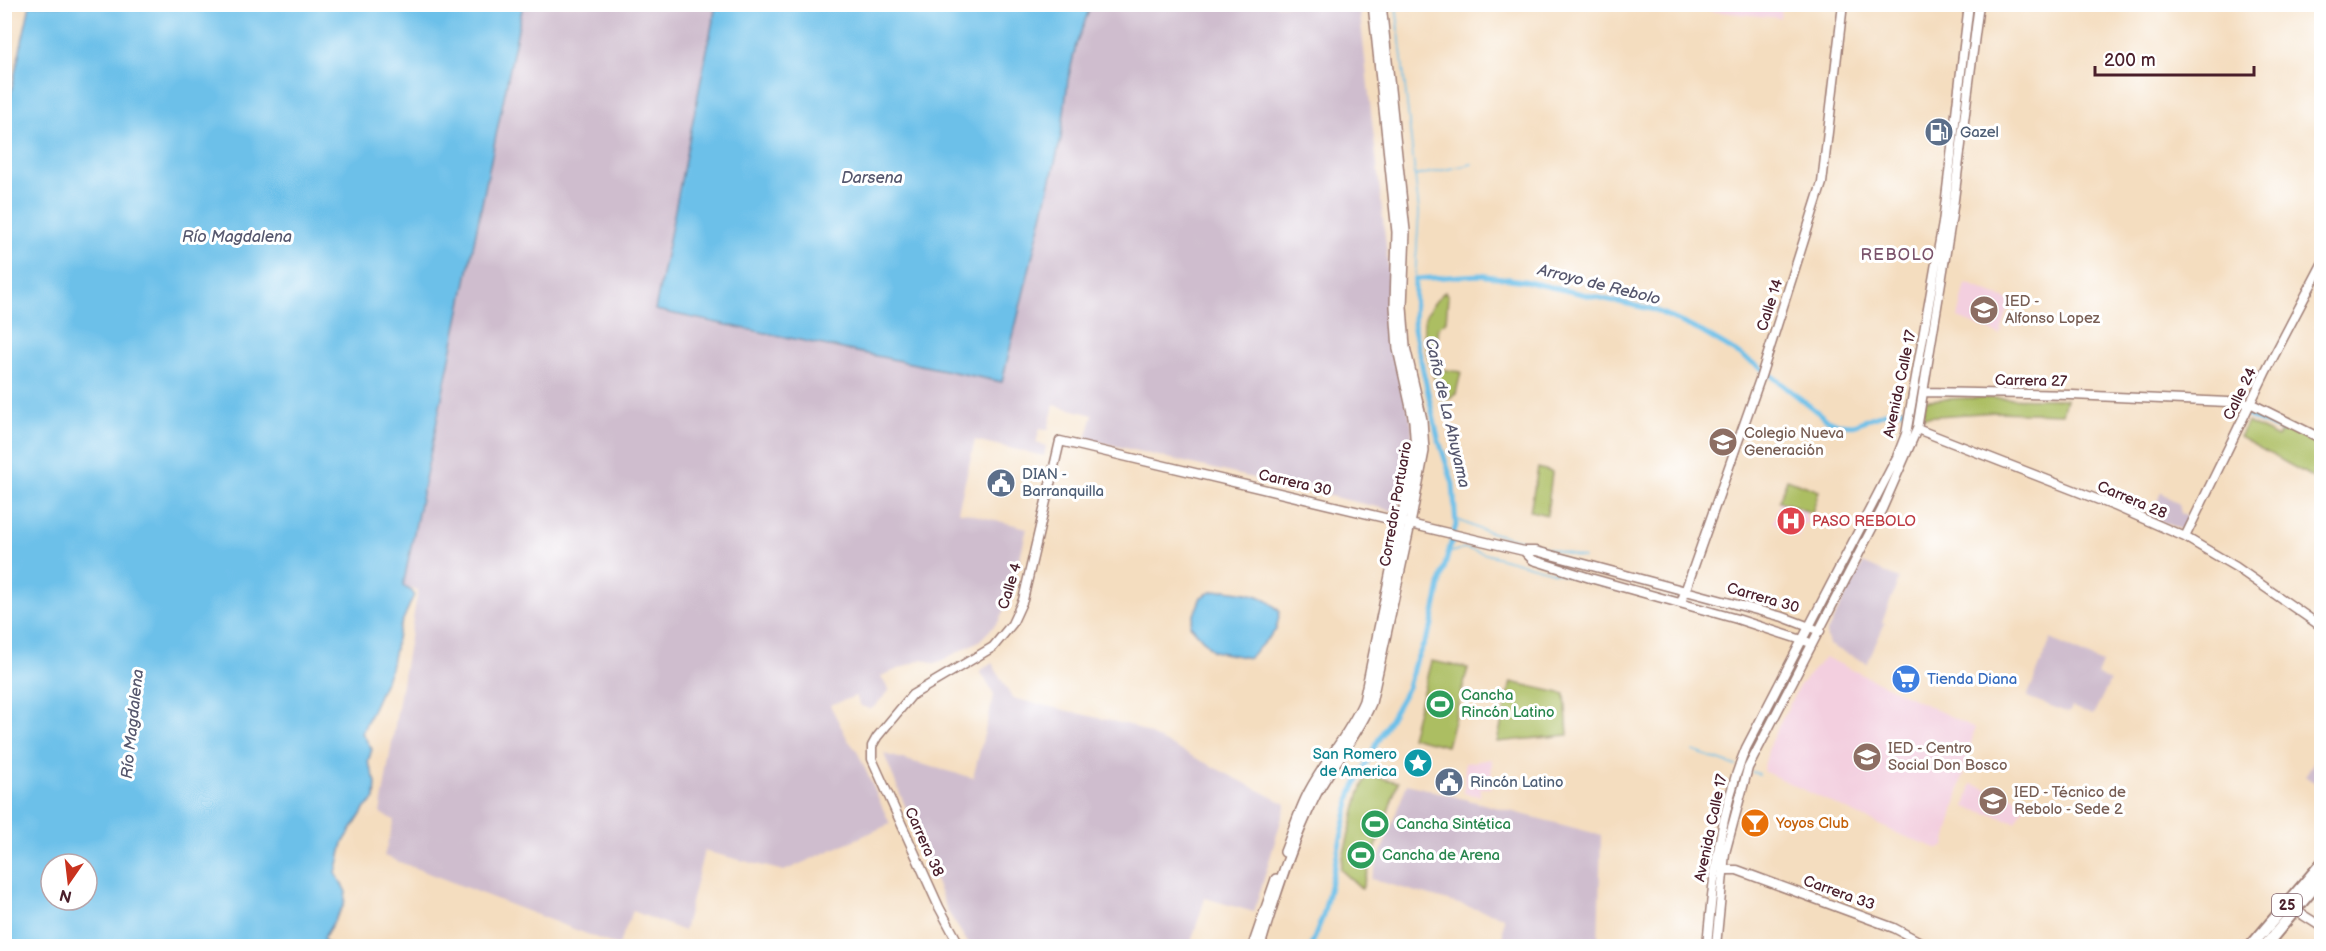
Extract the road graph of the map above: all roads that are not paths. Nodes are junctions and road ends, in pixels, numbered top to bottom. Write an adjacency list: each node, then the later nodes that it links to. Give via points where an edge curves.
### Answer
1 (1373, 4): 7 (main road, Corredor Portuario, via 1397,232)
2 (1381, 4): 7 (main road, Corredor Portuario, via 1404,231)
3 (1843, 4): 18 (street, Calle 14, via 1822,183 1761,377)
4 (1969, 4): 8 (street, Avenida Calle 17)
5 (1979, 4): 8 (street, Avenida Calle 17, via 1952,215)
6 (2322, 264): 9 (street, Calle 24)
7 (1398, 303): 14 (main road, Corredor Portuario, via 1400,365 1416,432 1416,450); 15 (main road, Corredor Portuario, via 1424,442)
8 (1920, 398): 9 (street, Carrera 27, via 2072,395); 10 (street, Avenida Calle 17)
9 (2249, 406): 12 (street); 16 (street, Calle 24)
10 (1914, 418): 11 (street, Avenida Calle 17); 20 (street, Avenida Calle 17)
11 (1917, 429): 16 (street, Carrera 28); 22 (street, Avenida Calle 17, via 1882,509)
12 (2322, 439)
13 (1060, 441): 14 (street, Carrera 30); 25 (street, Calle 4, via 1023,600 1012,624 983,654 912,695)
14 (1400, 521): 15 (street, Carrera 30); 34 (main road, Corredor Portuario, via 1364,701 1356,720 1309,791)
15 (1410, 524): 17 (street, Carrera 30); 35 (main road, Corredor Portuario, via 1371,703 1317,793 1294,845)
16 (2185, 537): 21 (street, Carrera 28)
17 (1524, 551): 18 (street, Carrera 30, via 1536,550); 19 (street, Carrera 30, via 1533,560)
18 (1685, 591): 19 (street, Calle 14); 20 (street, Carrera 30)
19 (1681, 603): 23 (street, Carrera 30)
20 (1810, 626): 22 (street, Carrera 30); 23 (street, Avenida Calle 17)
21 (2322, 627)
22 (1820, 631): 24 (street, Avenida Calle 17)
23 (1803, 639): 24 (street, Carrera 30); 26 (street, Avenida Calle 17)
24 (1813, 644): 26 (street, Avenida Calle 17)
25 (872, 746): 33 (street, Carrera 38, via 872,759)
26 (1743, 768): 27 (street, Avenida Calle 17)
27 (1721, 863): 29 (street, Carrera 33); 29 (street); 36 (street, Avenida Calle 17); 37 (street, Avenida Calle 17)
28 (2322, 863): 31 (highway, 25)
29 (1737, 870): 38 (street, Carrera 33, via 1894,928)
30 (2322, 878): 31 (highway, 25)
31 (2291, 907): 32 (street); 39 (highway, 25); 40 (highway, 25)
32 (2322, 927)
33 (960, 946)
34 (1253, 946)
35 (1260, 946)
36 (1707, 946)
37 (1716, 946)
38 (1928, 946)
39 (2252, 946)
40 (2265, 946)

